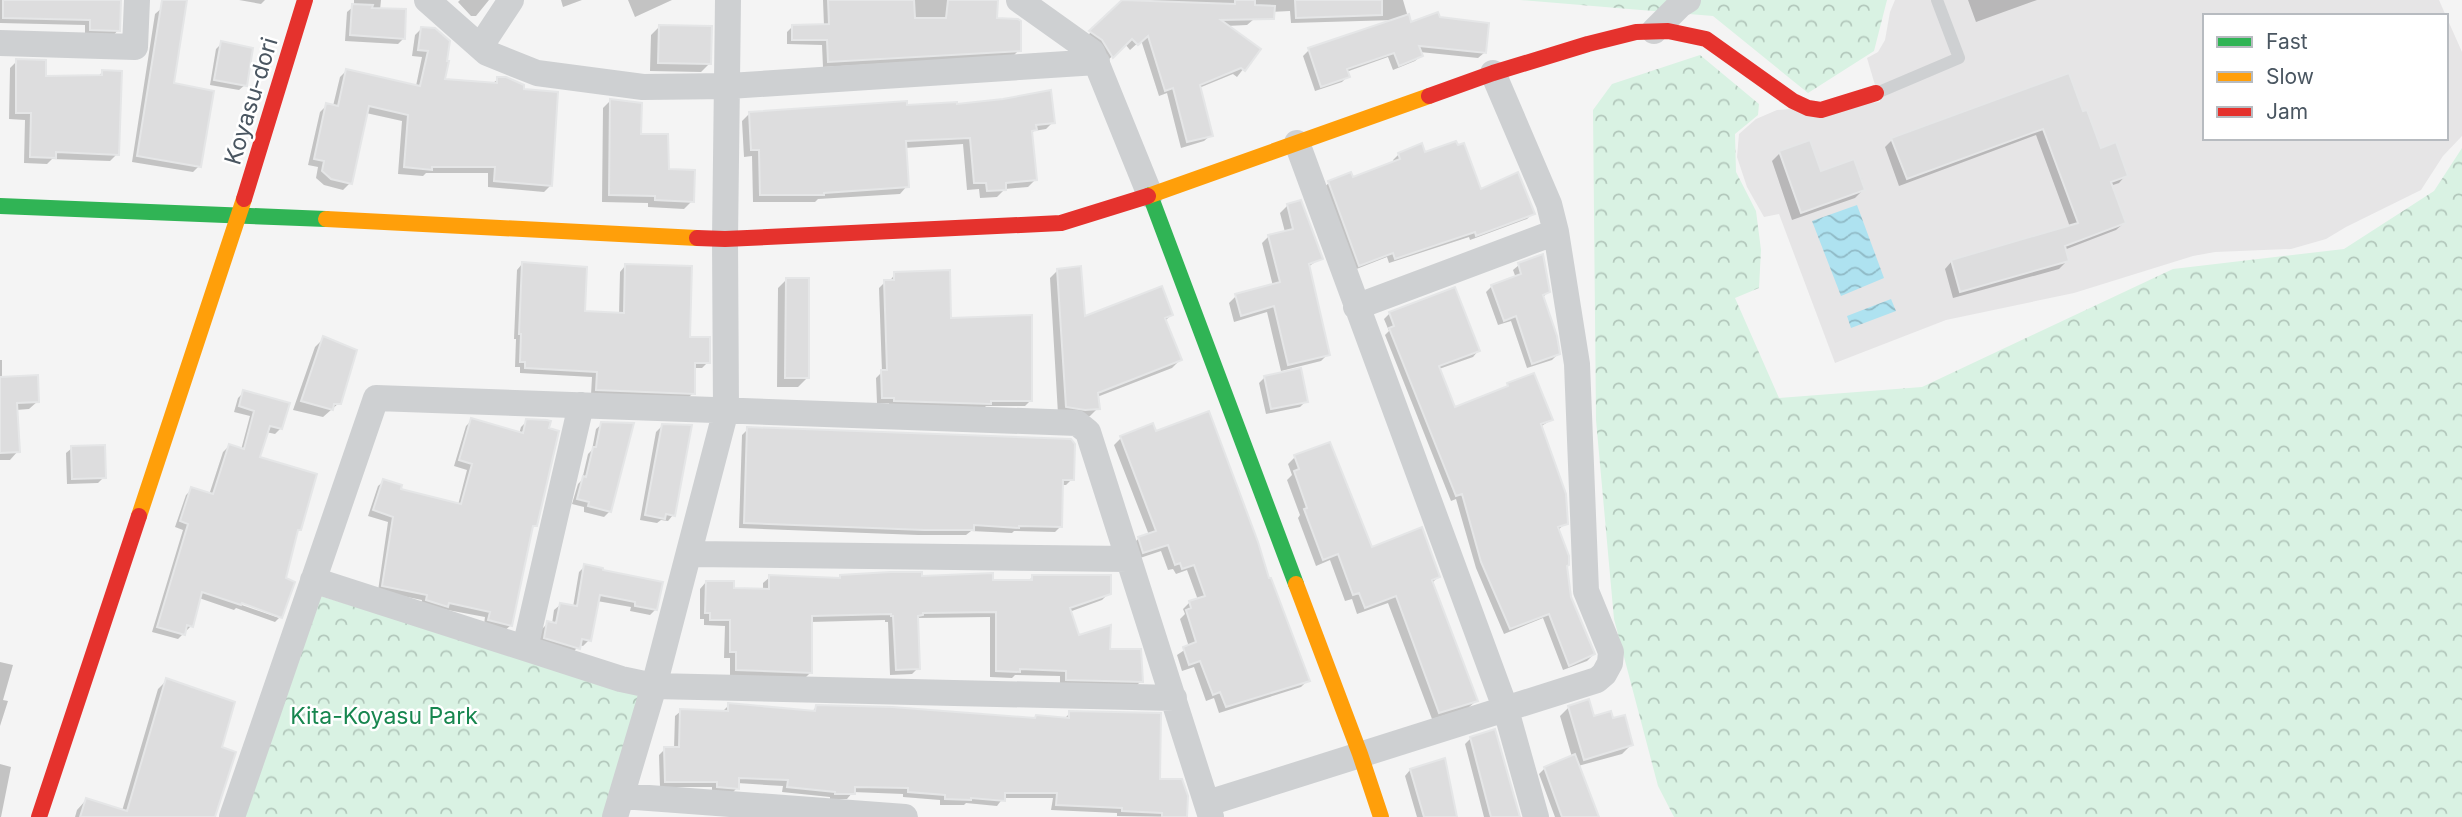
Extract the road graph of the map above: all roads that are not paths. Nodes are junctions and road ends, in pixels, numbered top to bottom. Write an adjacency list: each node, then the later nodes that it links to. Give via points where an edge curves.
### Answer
1 (137, 0): 10 (street, via 135,47)
2 (305, 0): 19 (street, Koyasu-dori)
3 (427, 0): 11 (street)
4 (511, 0): 11 (street)
5 (729, 0): 14 (street)
6 (1018, 0): 12 (street, via 1092,52)
7 (1688, 0): 9 (street)
8 (1937, 0): 15 (lane, via 1959,58)
9 (1654, 32): 13 (street, via 1622,34); 15 (street, via 1706,40 1808,108 1821,110)
10 (0, 43)
11 (480, 47): 14 (street, via 537,73 643,87)
12 (1097, 62): 14 (street); 17 (street)
13 (1493, 73): 16 (street); 20 (street, via 1549,204)
14 (729, 86): 21 (street)
15 (1876, 93)
16 (1297, 143): 17 (street); 22 (street)
17 (1150, 195): 21 (street, via 1061,223); 32 (street)
18 (0, 206): 19 (street)
19 (239, 215): 21 (street); 35 (street, Koyasu-dori)
20 (1556, 232): 22 (street); 31 (street, via 1577,364 1586,591 1611,652 1610,663 1597,680)
21 (725, 239): 24 (street)
22 (1356, 307): 31 (street)
23 (581, 405): 24 (street); 27 (street, via 376,398); 28 (street)
24 (726, 410): 25 (street); 26 (street, via 1077,423 1088,432)
25 (689, 554): 26 (street); 29 (street)
26 (1128, 559): 30 (street)
27 (313, 580): 28 (street); 36 (street)
28 (525, 648): 29 (street)
29 (654, 686): 30 (street); 33 (street)
30 (1174, 698): 34 (street)
31 (1506, 709): 32 (street); 39 (street)
32 (1360, 754): 34 (street); 38 (street)
33 (619, 807): 37 (street)
34 (1209, 810)
35 (39, 817)
36 (232, 817)
37 (905, 817)
38 (1381, 817)
39 (1536, 817)

